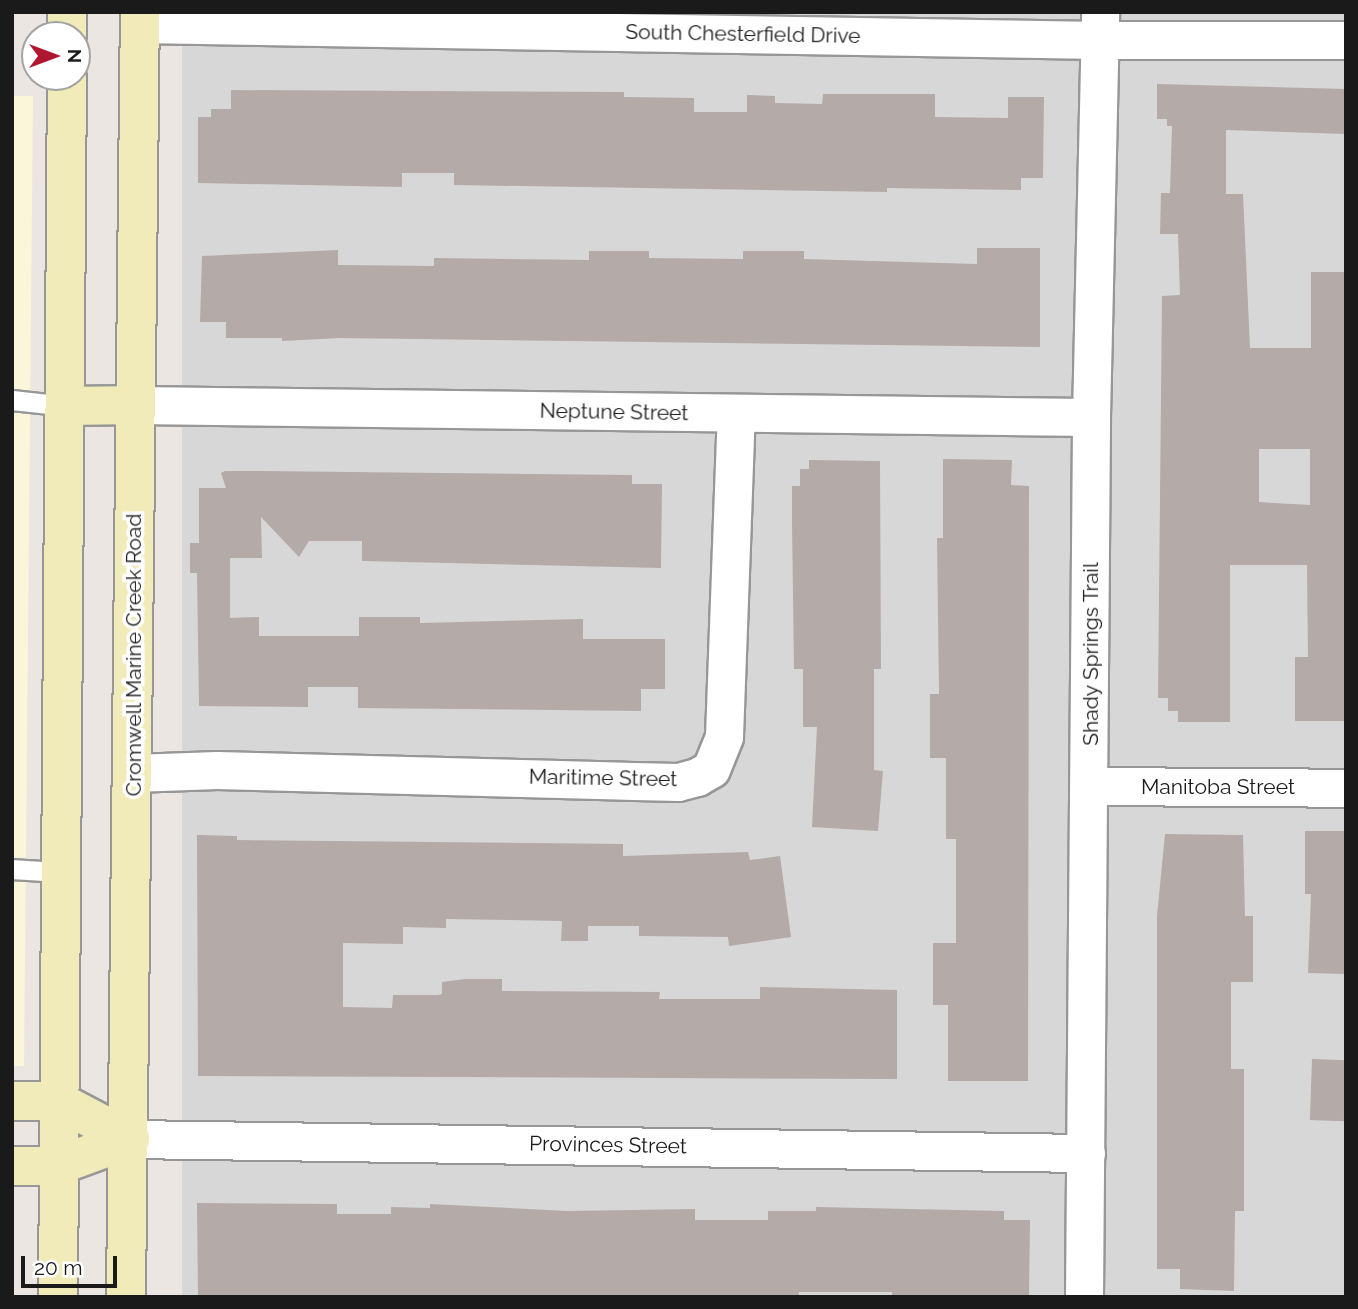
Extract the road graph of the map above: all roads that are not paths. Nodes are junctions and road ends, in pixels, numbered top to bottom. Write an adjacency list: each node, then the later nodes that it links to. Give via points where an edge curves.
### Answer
1 (140, 18): 2 (street, South Chesterfield Drive); 6 (main road, Cromwell Marine Creek Road)
2 (1100, 26): 3 (street, South Chesterfield Drive); 9 (street, Shady Springs Trail)
3 (1346, 40)
4 (67, 91): 7 (main road)
5 (12, 401): 7 (lane)
6 (136, 405): 7 (main road); 8 (street, Neptune Street); 10 (main road, Cromwell Marine Creek Road)
7 (66, 406): 14 (main road)
8 (736, 413): 9 (street, Neptune Street); 10 (street, Maritime Street, via 724,736 711,768 697,777 678,782 217,770)
9 (1091, 417): 11 (street, Shady Springs Trail)
10 (133, 773): 17 (main road, Cromwell Marine Creek Road)
11 (1091, 786): 12 (street, Manitoba Street); 18 (street, Shady Springs Trail)
12 (1346, 788)
13 (12, 869): 14 (lane)
14 (60, 872): 16 (main road)
15 (12, 1101): 16 (main road)
16 (58, 1101): 17 (main road); 20 (main road)
17 (130, 1139): 18 (street, Provinces Street); 20 (main road); 22 (main road, Cromwell Marine Creek Road)
18 (1086, 1153): 23 (street, Shady Springs Trail)
19 (12, 1166): 20 (main road)
20 (58, 1167): 21 (main road)
21 (58, 1297)
22 (126, 1297)
23 (1084, 1297)

